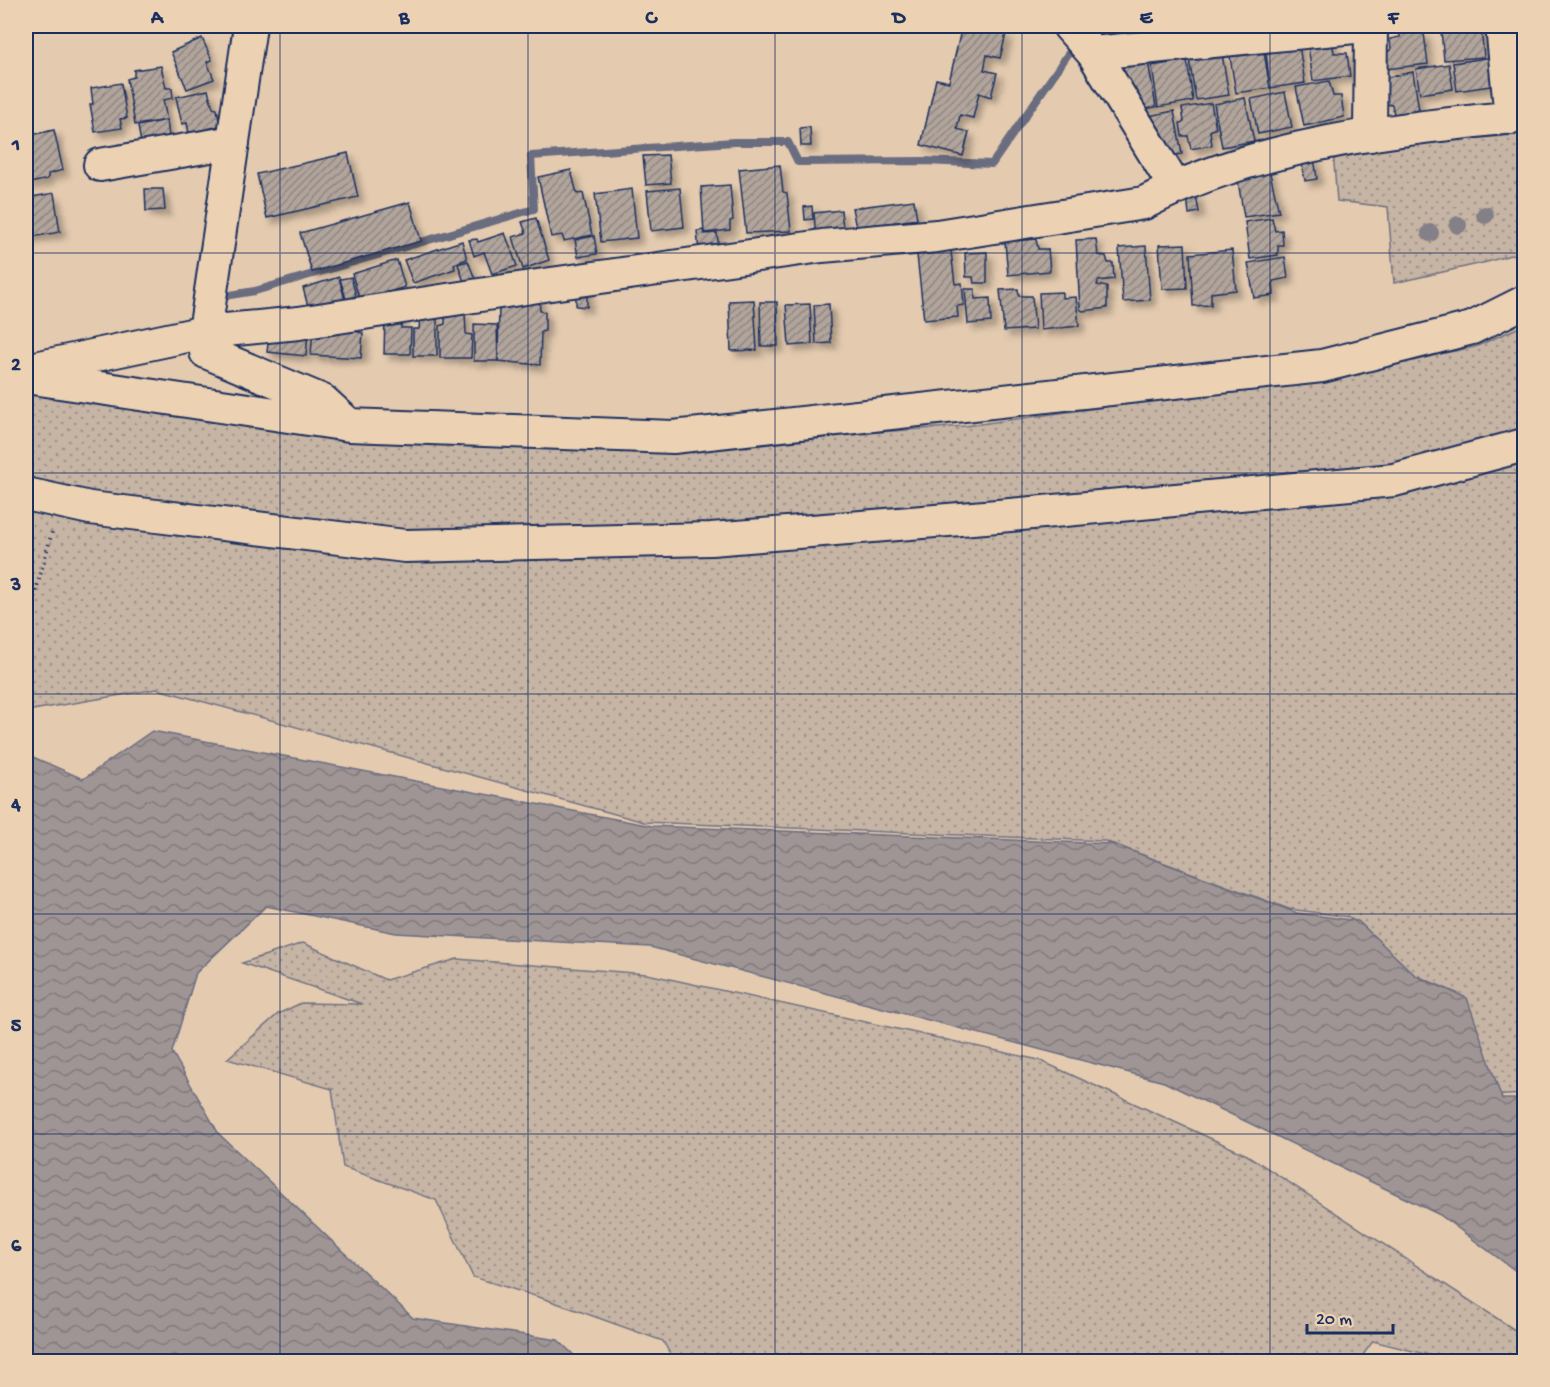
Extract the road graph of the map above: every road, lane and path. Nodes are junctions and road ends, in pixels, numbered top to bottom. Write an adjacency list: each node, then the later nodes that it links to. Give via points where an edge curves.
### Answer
1 (250, 26): 9 (street)
2 (1069, 26): 6 (street)
3 (1365, 26): 6 (street)
4 (1371, 26): 8 (street)
5 (1502, 26): 7 (street)
6 (1093, 54): 11 (street)
7 (1518, 117): 8 (street)
8 (1370, 135): 11 (street, via 1290,149)
9 (233, 142): 10 (street); 15 (street)
10 (100, 165)
11 (1174, 187): 15 (street, via 1144,203 937,236 799,249 298,323)
12 (1524, 302): 13 (street)
13 (1493, 318): 14 (street); 18 (street, via 1472,328 1322,366 673,436)
14 (1524, 318)
15 (204, 332): 16 (street); 18 (street, via 206,352 323,401)
16 (26, 370)
17 (26, 377): 18 (street)
18 (349, 425)
19 (1524, 445): 21 (street, via 1394,480 711,538 405,546)
20 (26, 495): 21 (street)
21 (60, 502): 22 (path, via 32,605)
22 (26, 613)

